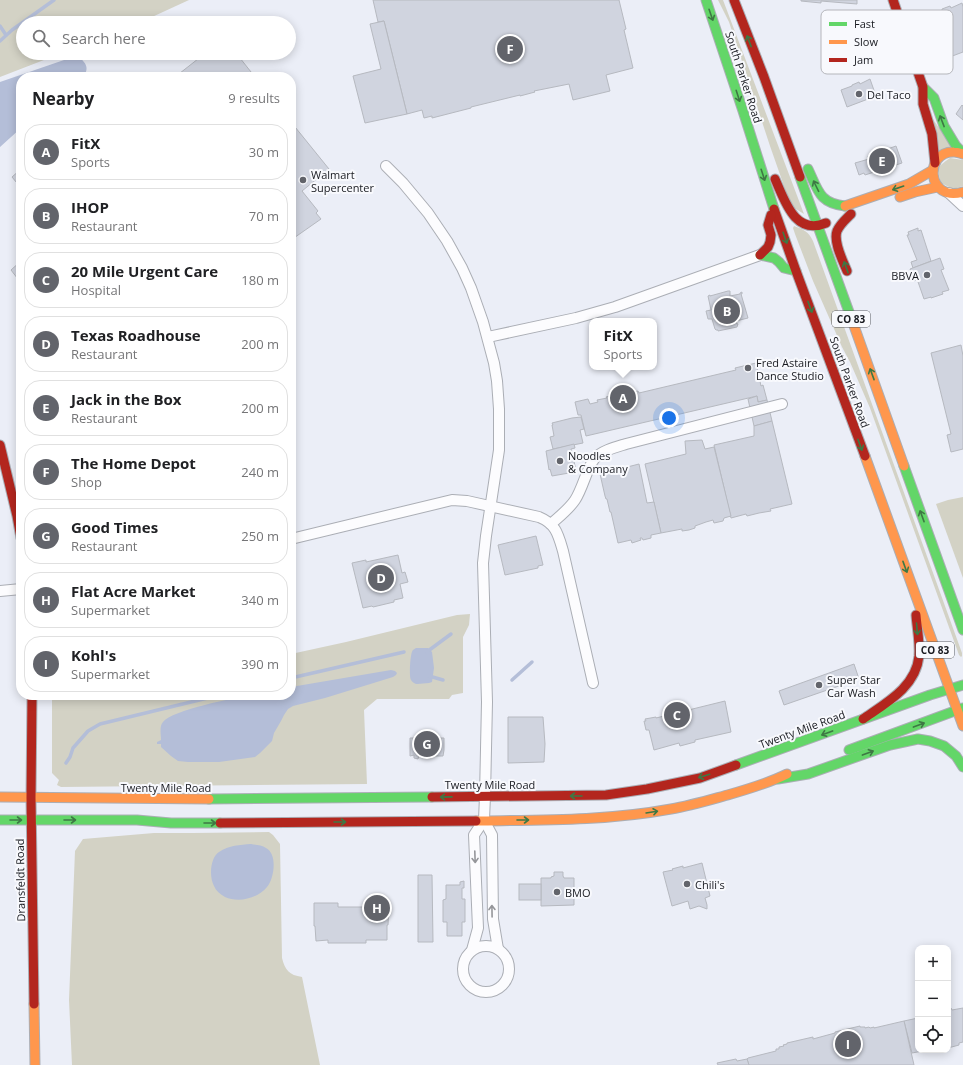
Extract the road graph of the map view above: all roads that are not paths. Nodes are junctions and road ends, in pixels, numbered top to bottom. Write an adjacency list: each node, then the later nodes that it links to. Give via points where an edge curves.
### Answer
1 (706, 0): 8 (main road, South Parker Road / CO 83, one-way to 8)
2 (734, 0): 6 (main road, South Parker Road / CO 83, one-way to 2)
3 (893, 0): 4 (main road)
4 (896, 10)
5 (919, 74): 7 (main road)
6 (764, 77): 11 (main road, one-way to 6, via 909,184 856,203 838,206 825,201); 18 (main road, South Parker Road / CO 83)
7 (923, 87): 9 (main road, one-way to 7, via 944,126 934,98); 11 (main road, via 923,104 932,134)
8 (743, 111): 16 (main road, South Parker Road / CO 83, one-way to 16); 18 (main road, via 790,212 798,221 813,227)
9 (963, 154): 11 (main road, via 948,152 941,156)
10 (386, 166): 22 (street, via 420,203 453,250 480,310)
11 (934, 167): 12 (main road, via 934,180)
12 (938, 187): 14 (main road); 15 (main road)
13 (963, 192): 14 (main road)
14 (949, 193): 17 (street)
15 (895, 199)
16 (773, 206): 19 (main road, via 768,225 770,242); 20 (main road, South Parker Road / CO 83, one-way to 20)
17 (963, 206)
18 (818, 226): 21 (main road, one-way to 18, via 836,235 839,227 854,213); 25 (main road, South Parker Road / CO 83, one-way to 18)
19 (760, 255): 20 (main road, via 771,257 781,262 784,268); 22 (street, via 615,307)
20 (796, 271): 32 (main road, South Parker Road / CO 83, one-way to 32)
21 (849, 276)
22 (488, 337): 27 (street, via 497,381 499,420 499,450)
23 (885, 391): 25 (main road)
24 (782, 404): 29 (street, via 612,448 592,462 576,499)
25 (885, 411): 34 (main road, South Parker Road / CO 83, one-way to 25)
26 (0, 445): 28 (main road)
27 (491, 507): 29 (street, via 539,517); 30 (street, via 452,500); 46 (street, via 483,563 487,702)
28 (16, 512)
29 (551, 524): 37 (street, via 563,551)
30 (296, 538)
31 (16, 589): 33 (street)
32 (914, 590): 39 (main road, South Parker Road / CO 83); 42 (main road, one-way to 42, via 919,657 916,670 902,690)
33 (0, 591)
34 (950, 592): 35 (main road); 36 (main road, South Parker Road / CO 83)
35 (963, 602)
36 (963, 630)
37 (594, 683)
38 (963, 685): 39 (main road, Twenty Mile Road)
39 (950, 689): 41 (main road, South Parker Road / CO 83); 42 (main road, Twenty Mile Road)
40 (32, 700): 48 (main road, Dransfeldt Road)
41 (960, 709): 43 (main road, South Parker Road / CO 83); 45 (main road, one-way to 41, via 793,770)
42 (863, 720): 46 (main road, Twenty Mile Road, one-way to 46, via 716,773 664,786 606,795)
43 (963, 726)
44 (963, 767): 45 (main road, one-way to 44, via 808,774 910,740 930,740 944,746 956,756)
45 (778, 779): 51 (main road, one-way to 45, via 565,820 653,812 711,799)
46 (485, 796): 48 (main road, Twenty Mile Road, one-way to 48, via 174,800); 51 (street)
47 (0, 797): 48 (main road, Twenty Mile Road)
48 (31, 798): 50 (main road, Dransfeldt Road)
49 (0, 820): 50 (main road, one-way to 50)
50 (31, 820): 51 (main road, one-way to 51, via 137,820 170,823); 54 (main road, Dransfeldt Road)
51 (484, 820): 52 (street, one-way to 51, via 493,920 492,835); 53 (street, one-way to 53, via 474,835 478,928)
52 (498, 949): 53 (street, via 483,946); 53 (street, via 502,951 508,963 508,977 499,988 488,992 476,990 468,984 463,974 464,962)
53 (472, 950)
54 (35, 1065)

